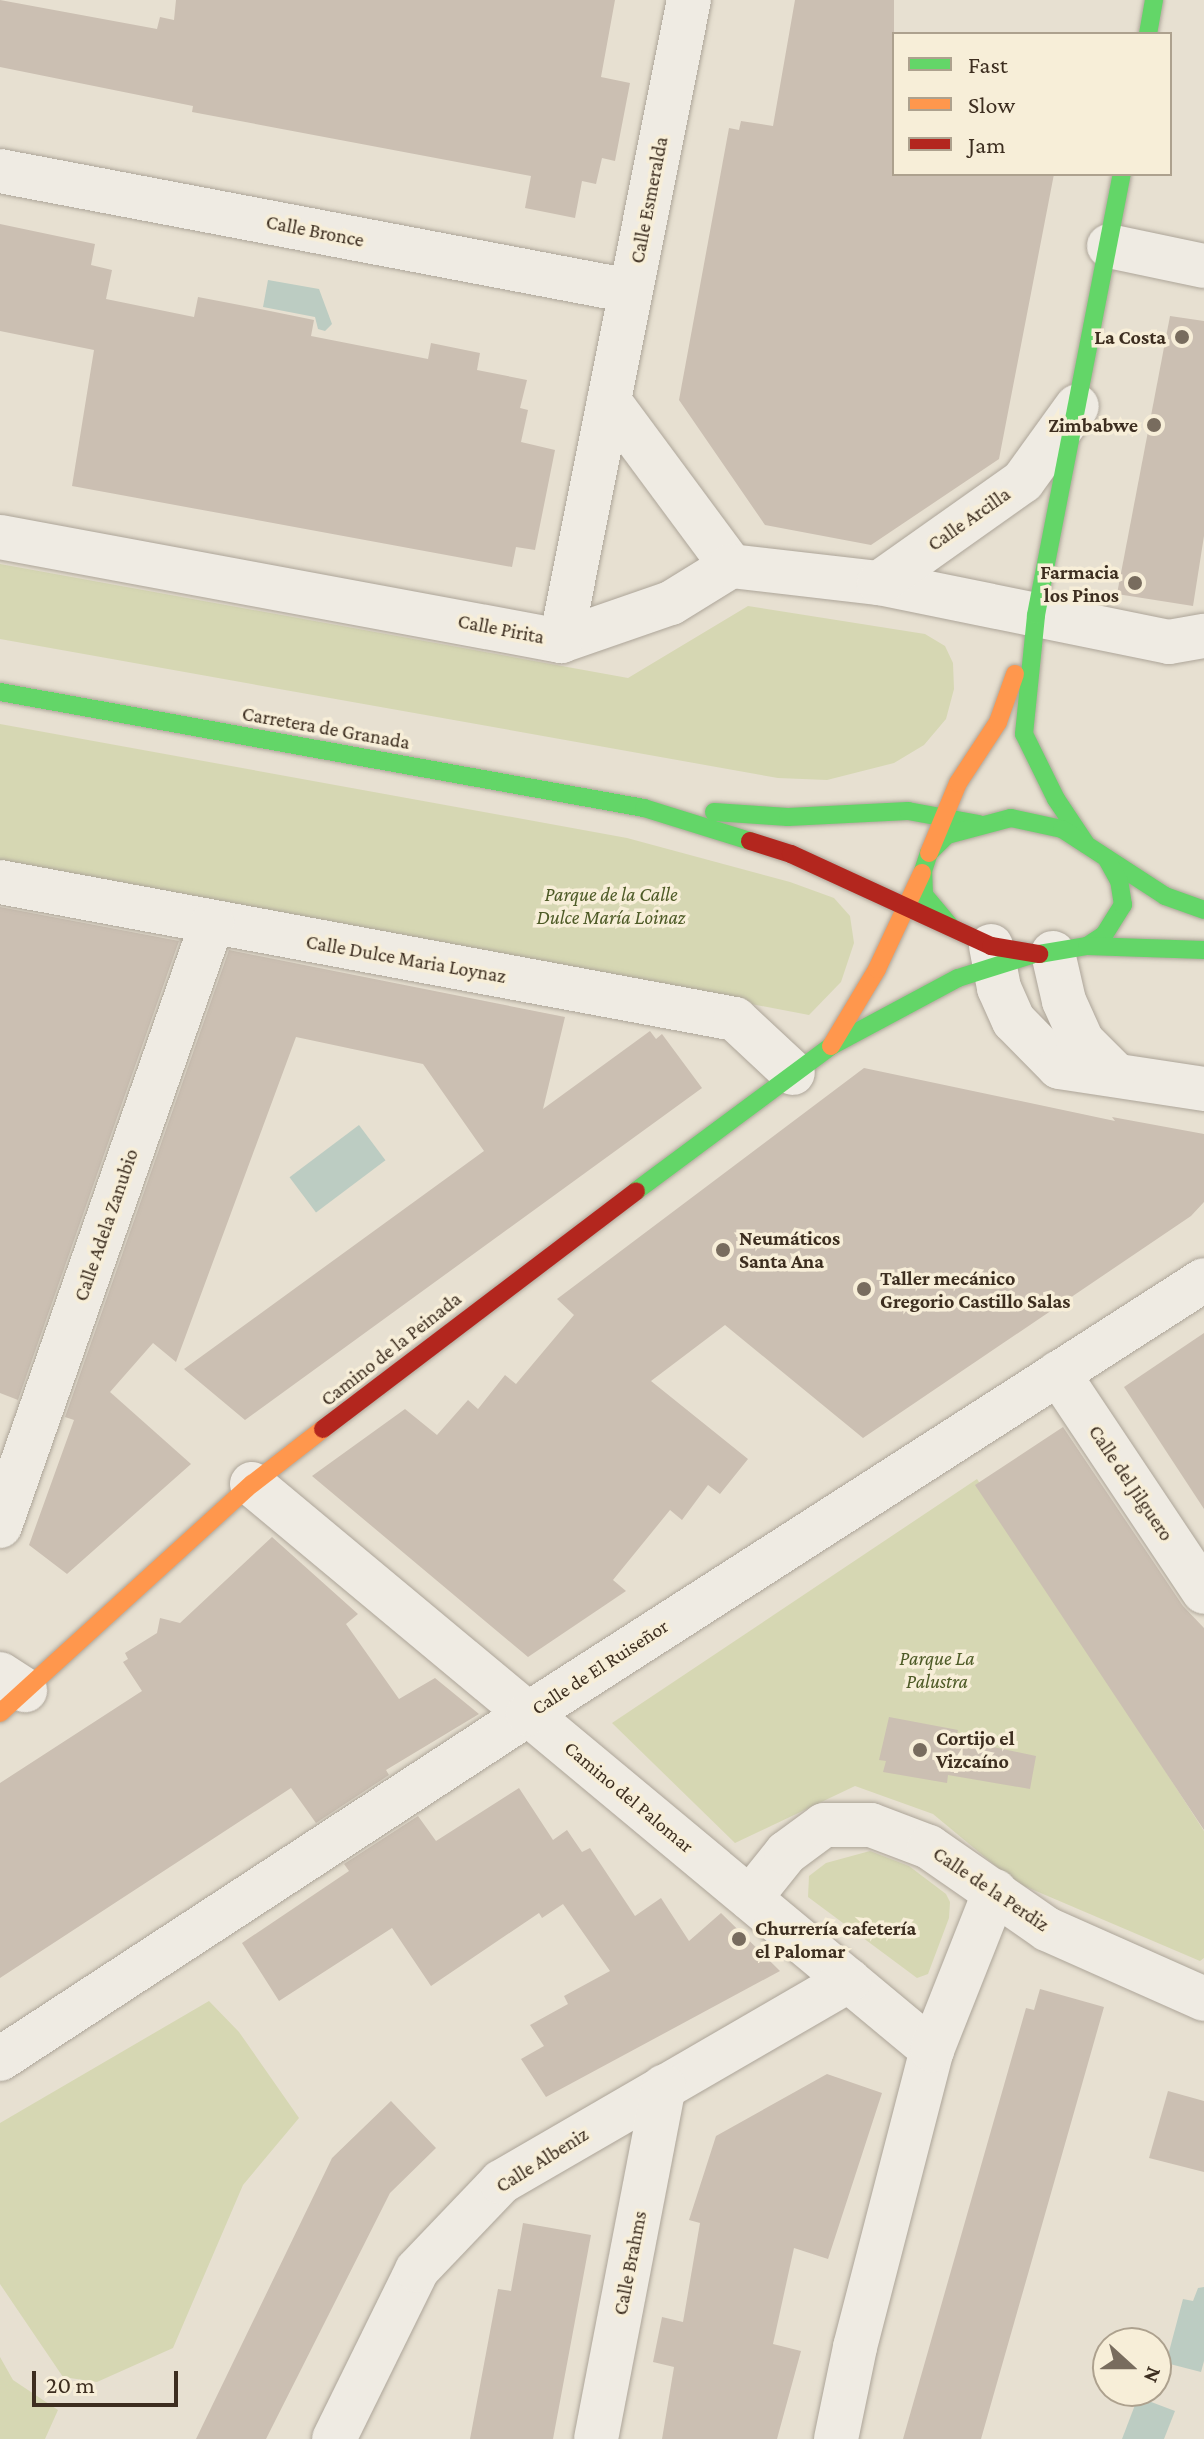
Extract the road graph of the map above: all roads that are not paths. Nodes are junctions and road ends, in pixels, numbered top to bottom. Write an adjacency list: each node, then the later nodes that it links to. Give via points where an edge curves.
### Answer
1 (689, 0): 8 (street, Calle Esmeralda)
2 (1154, 0): 3 (main road)
3 (1148, 32)
4 (0, 171): 8 (street, Calle Bronce)
5 (1122, 176): 6 (main road, Calle Arcilla)
6 (1109, 246): 7 (street); 10 (main road, Calle Arcilla)
7 (1204, 266)
8 (630, 291): 9 (street, Calle Esmeralda)
9 (609, 401): 12 (street); 16 (street, Calle Esmeralda)
10 (1077, 406): 13 (street, Calle Arcilla, via 1023,481); 14 (main road, Calle Arcilla)
11 (0, 537): 16 (street, Calle Pirita)
12 (731, 566): 13 (street); 16 (street, Calle Pirita, via 671,603)
13 (879, 583): 14 (street)
14 (1036, 615): 15 (street, via 1169,642); 19 (main road, Calle Arcilla, via 998,722 958,783); 21 (main road, Calle Arcilla, via 1024,734 1056,799)
15 (1204, 636)
16 (543, 637)
17 (0, 692): 18 (main road, Carretera de Granada)
18 (644, 808): 19 (main road, via 788,817 908,811); 25 (main road, via 791,854)
19 (943, 818): 20 (main road); 23 (main road, Calle Arcilla)
20 (979, 824): 21 (main road, via 1011,818 1062,829); 23 (main road, via 947,835)
21 (1086, 844): 22 (main road)
22 (1106, 858): 26 (main road, via 1165,896); 30 (main road, via 1119,881 1123,905 1104,935)
23 (926, 862): 25 (main road, Camino de la Peinada); 28 (main road, via 924,895)
24 (0, 882): 27 (street, Calle Dulce Maria Loynaz)
25 (908, 910): 28 (main road); 31 (main road, Camino de la Peinada)
26 (1204, 910)
27 (212, 923): 32 (street, Calle Dulce Maria Loynaz, via 735,1019); 38 (street, Calle Adela Zanubio)
28 (951, 927): 30 (main road)
29 (1204, 950): 30 (main road)
30 (1031, 953): 31 (main road, Camino de la Peinada, via 958,978); 33 (street, via 1064,1001 1082,1041); 33 (street, via 999,988 1014,1021 1059,1067)
31 (831, 1046): 32 (main road, Camino de la Peinada)
32 (793, 1073): 37 (main road, Camino de la Peinada)
33 (1114, 1073): 34 (street)
34 (1204, 1089)
35 (1204, 1280): 36 (street, Calle de El Ruiseñor)
36 (1058, 1373): 39 (street, Calle del Jilguero); 41 (street, Calle de El Ruiseñor)
37 (252, 1484): 40 (main road, Camino de la Peinada); 41 (street, Camino del Palomar)
38 (0, 1526)
39 (1204, 1592)
40 (8, 1693)
41 (528, 1714): 43 (street, Camino del Palomar); 47 (street, Calle de El Ruiseñor)
42 (995, 1891): 43 (street, Calle de la Perdiz, via 929,1847 871,1825 824,1825 786,1853); 45 (street, Calle de la Perdiz, via 1047,1929); 46 (street)
43 (750, 1898): 44 (street, Camino del Palomar)
44 (849, 1980): 46 (street, Camino del Palomar); 48 (street, Calle Albeniz)
45 (1204, 1999)
46 (932, 2050): 51 (street)
47 (0, 2059)
48 (664, 2087): 49 (street, Calle Albeniz, via 501,2182 417,2270); 50 (street, Calle Brahms)
49 (334, 2439)
50 (596, 2439)
51 (836, 2439)

